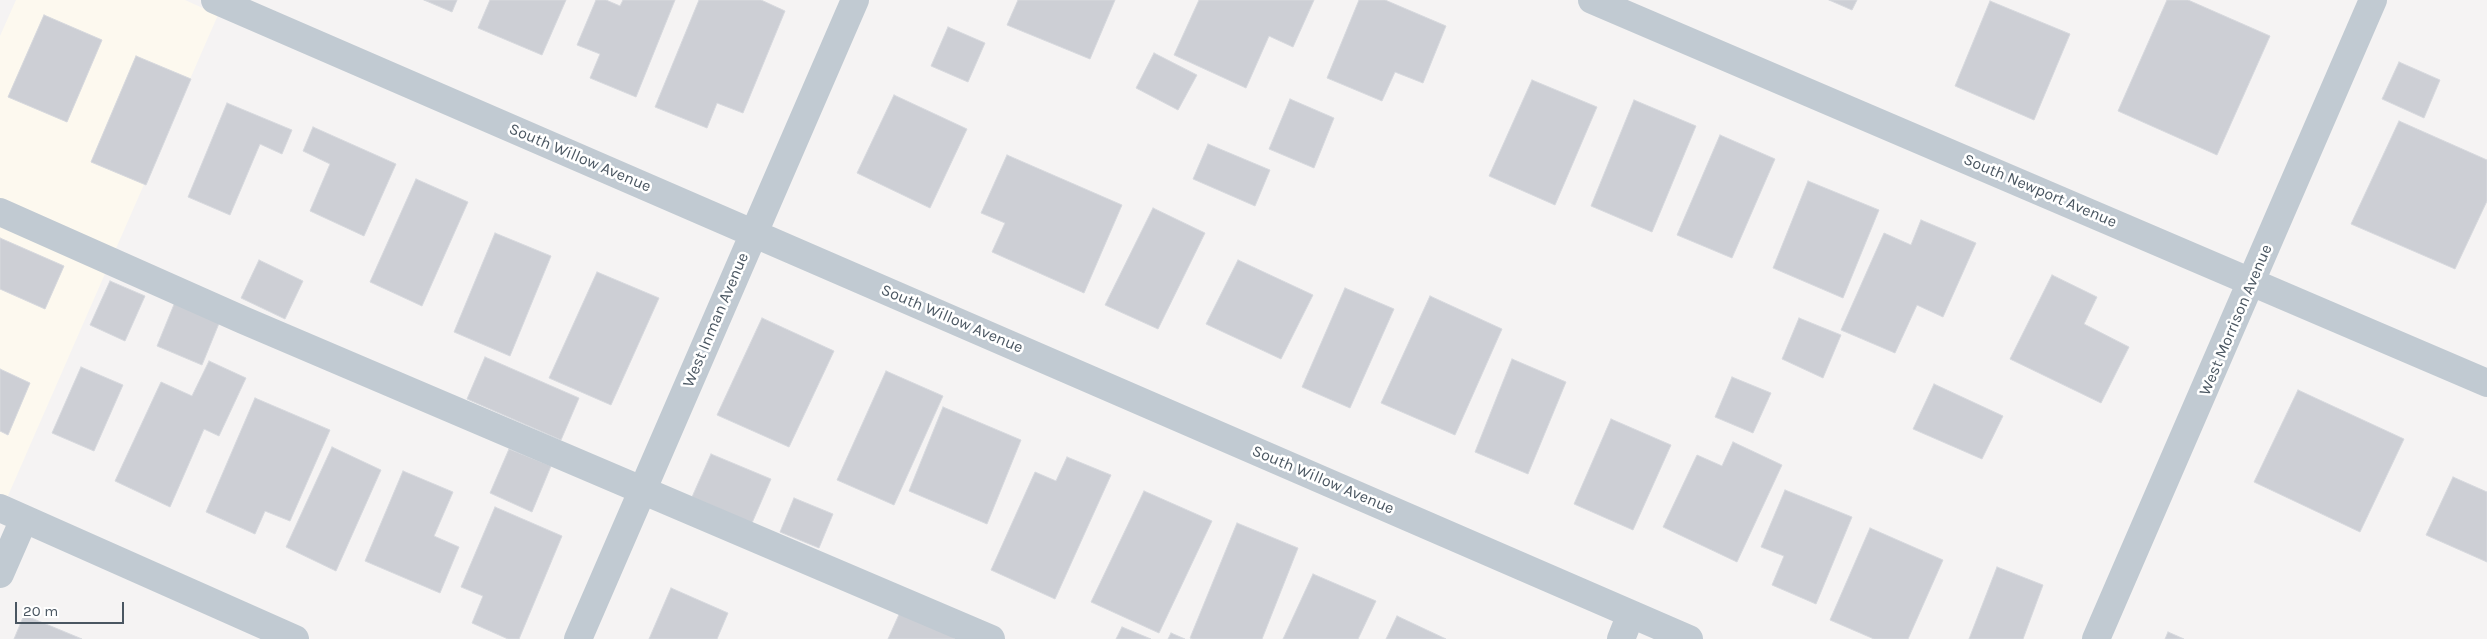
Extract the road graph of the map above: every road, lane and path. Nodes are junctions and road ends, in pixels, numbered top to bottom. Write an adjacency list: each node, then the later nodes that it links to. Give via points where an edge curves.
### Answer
1 (215, 0): 6 (street, South Willow Avenue)
2 (855, 0): 6 (street, West Inman Avenue)
3 (1592, 0): 7 (street, South Newport Avenue)
4 (2373, 0): 7 (street, West Morrison Avenue)
5 (0, 212): 9 (street, via 243,320)
6 (754, 233): 9 (street, West Inman Avenue); 13 (street, South Willow Avenue)
7 (2253, 281): 8 (street, South Newport Avenue); 19 (street, West Morrison Avenue)
8 (2487, 383)
9 (643, 489): 15 (street, West Inman Avenue); 16 (street)
10 (0, 508): 11 (street)
11 (24, 519): 12 (street); 14 (street)
12 (0, 574)
13 (1631, 614): 17 (street); 18 (street, South Willow Avenue)
14 (295, 639)
15 (578, 639)
16 (990, 639)
17 (1621, 639)
18 (1689, 639)
19 (2096, 639)

